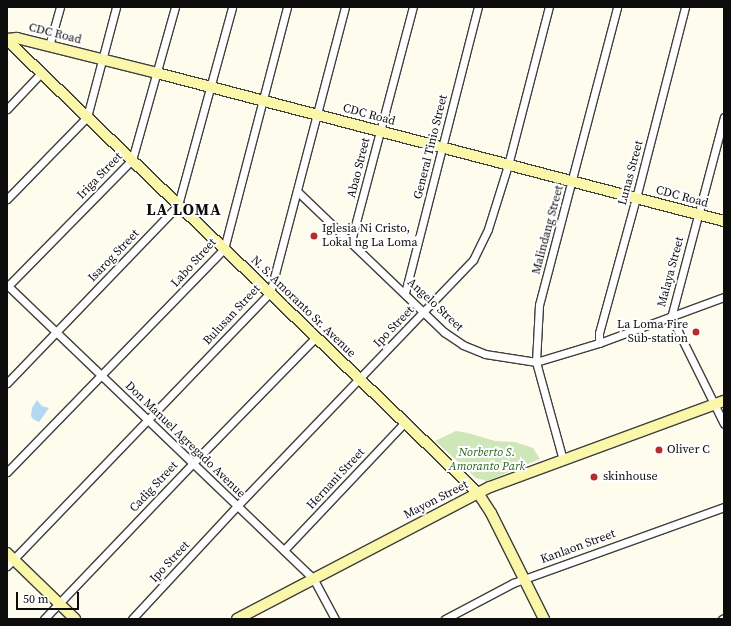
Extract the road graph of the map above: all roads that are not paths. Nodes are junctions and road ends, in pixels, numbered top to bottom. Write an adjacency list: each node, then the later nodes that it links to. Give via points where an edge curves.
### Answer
1 (60, 7): 13 (street)
2 (116, 7): 14 (street)
3 (174, 7): 16 (street, Iriga Street)
4 (232, 7): 17 (street, Isarog Street)
5 (287, 7): 18 (street, Labo Street)
6 (345, 7): 20 (street, Bulusan Street)
7 (413, 7): 23 (street, Abao Street)
8 (478, 7): 24 (street, General Tinio Street)
9 (549, 7): 26 (street, Ipo Street)
10 (616, 7): 27 (street, Malindang Street)
11 (685, 7): 29 (street, Lunas Street)
12 (7, 39): 13 (street, CDC Road, via 17,38); 15 (street, N. S. Amoranto Sr. Avenue)
13 (49, 46): 14 (street, CDC Road)
14 (102, 60): 16 (street, CDC Road); 21 (street)
15 (42, 73): 19 (street); 21 (street, N. S. Amoranto Sr. Avenue)
16 (157, 73): 17 (street, CDC Road); 25 (street, Iriga Street)
17 (211, 87): 18 (street, CDC Road); 31 (street, Isarog Street)
18 (262, 100): 20 (street, CDC Road); 35 (street, Labo Street)
19 (7, 109)
20 (317, 114): 23 (street, CDC Road); 28 (street, Bulusan Street)
21 (87, 117): 25 (street, N. S. Amoranto Sr. Avenue); 30 (street)
22 (724, 117): 32 (street, Malaya Street)
23 (380, 131): 24 (street, CDC Road); 34 (street, Abao Street)
24 (443, 148): 26 (street, CDC Road); 38 (street, General Tinio Street)
25 (132, 160): 31 (street, N. S. Amoranto Sr. Avenue); 36 (street, Iriga Street)
26 (508, 165): 27 (street, CDC Road); 40 (street, Ipo Street, via 488,229 473,260)
27 (572, 181): 29 (street, CDC Road); 45 (street, Malindang Street, via 539,305)
28 (297, 191): 34 (street, Angelo Street); 37 (street, Bulusan Street)
29 (636, 198): 32 (street, CDC Road); 44 (street, Lunas Street, via 599,333)
30 (7, 199)
31 (178, 205): 35 (street, N. S. Amoranto Sr. Avenue); 42 (street, Isarog Street)
32 (698, 214): 33 (street, CDC Road); 41 (street, Malaya Street)
33 (724, 221)
34 (352, 242): 38 (street, Angelo Street)
35 (224, 249): 37 (street, N. S. Amoranto Sr. Avenue); 46 (street, Labo Street)
36 (7, 286): 42 (street, Don Manuel Agregado Avenue)
37 (270, 293): 43 (street, N. S. Amoranto Sr. Avenue); 51 (street, Bulusan Street)
38 (404, 293): 40 (street, Angelo Street)
39 (724, 297): 41 (street, Angelo Street)
40 (424, 312): 45 (street, Angelo Street, via 444,332 463,345 485,354); 47 (street, Ipo Street)
41 (671, 316): 44 (street, Angelo Street); 50 (street, Malaya Street)
42 (56, 332): 46 (street, Don Manuel Agregado Avenue); 48 (street, Isarog Street)
43 (316, 338): 47 (street, N. S. Amoranto Sr. Avenue); 55 (street, Cadig Street)
44 (599, 343): 45 (street, Angelo Street)
45 (536, 362): 54 (street, Malindang Street)
46 (103, 376): 51 (street, Don Manuel Agregado Avenue); 56 (street, Labo Street)
47 (360, 379): 52 (street, N. S. Amoranto Sr. Avenue); 58 (street, Ipo Street)
48 (7, 383)
49 (724, 400): 50 (street, Mayon Street)
50 (714, 404): 53 (street, Malaya Street); 54 (street, Mayon Street)
51 (148, 418): 55 (street, Don Manuel Agregado Avenue); 61 (street, Bulusan Street)
52 (404, 423): 57 (street, N. S. Amoranto Sr. Avenue); 60 (street, Hernani Street)
53 (724, 424)
54 (563, 460): 57 (street, Mayon Street)
55 (193, 462): 58 (street, Don Manuel Agregado Avenue); 64 (street, Cadig Street)
56 (7, 472)
57 (478, 493): 62 (street, Mayon Street); 63 (street, N. S. Amoranto Sr. Avenue, via 491,513)
58 (237, 506): 60 (street, Don Manuel Agregado Avenue); 67 (street, Ipo Street)
59 (724, 506): 63 (street, Kanlaon Street)
60 (284, 550): 62 (street, Don Manuel Agregado Avenue)
61 (9, 560): 64 (street)
62 (314, 578): 68 (street, Mayon Street); 69 (street, Don Manuel Agregado Avenue)
63 (524, 579): 70 (street, Kanlaon Street); 71 (street, N. S. Amoranto Sr. Avenue)
64 (59, 603): 65 (street, Cadig Street); 66 (street)
65 (44, 619)
66 (75, 619)
67 (132, 619)
68 (237, 619)
69 (335, 619)
70 (445, 619)
71 (544, 619)

